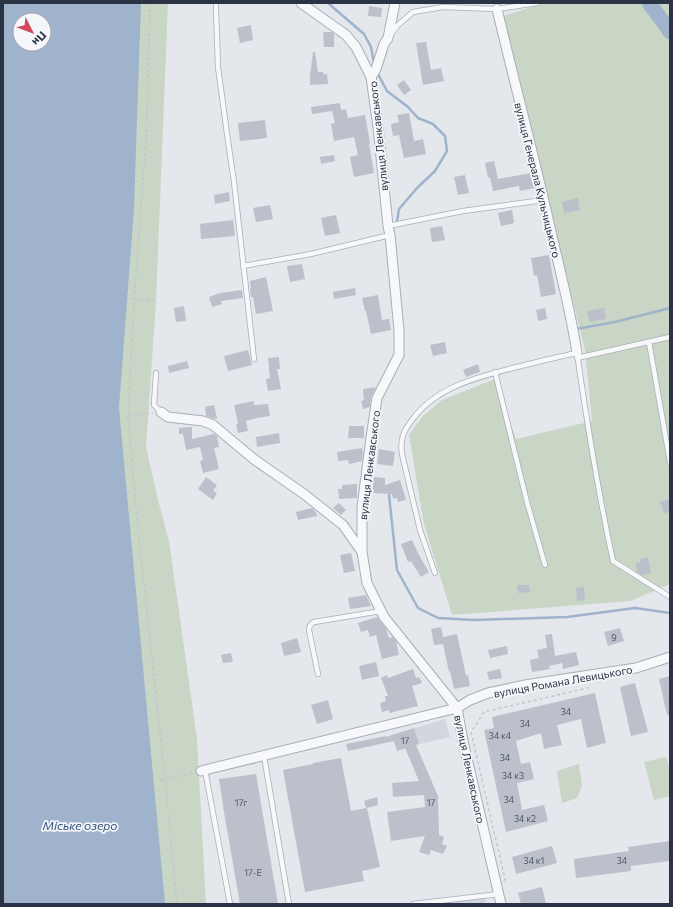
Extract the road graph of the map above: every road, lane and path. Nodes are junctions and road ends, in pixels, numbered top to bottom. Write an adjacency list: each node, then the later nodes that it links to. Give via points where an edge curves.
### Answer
1 (150, 3): 13 (path, via 146,142)
2 (216, 3): 12 (lane, via 218,67)
3 (302, 3): 8 (street, via 346,34 356,47)
4 (395, 3): 7 (street, вулиця Ленкавського)
5 (537, 3): 6 (lane)
6 (497, 9): 7 (lane, via 443,7 413,12); 9 (street, вулиця Генерала Кульчицького)
7 (388, 38): 8 (street, вулиця Ленкавського)
8 (371, 77): 10 (street, вулиця Ленкавського)
9 (544, 200): 10 (lane, via 463,211); 17 (street, вулиця Генерала Кульчицького, via 573,326)
10 (388, 226): 11 (street, вулиця Ленкавського)
11 (390, 236): 12 (lane); 24 (street, вулиця Ленкавського, via 399,355 377,398 362,507)
12 (243, 266): 18 (lane)
13 (134, 299): 14 (path); 22 (path)
14 (154, 300)
15 (670, 337): 16 (lane)
16 (648, 342): 17 (lane); 23 (lane)
17 (577, 355): 19 (lane); 27 (lane, via 583,401 613,561)
18 (254, 359)
19 (495, 372): 25 (lane); 26 (lane, via 447,390 415,416 402,437 401,447 420,530)
20 (156, 373): 21 (lane, via 154,405)
21 (161, 412): 22 (path); 24 (street, via 168,417 203,421 213,425 255,460 343,525)
22 (128, 415): 35 (path)
23 (670, 462)
24 (362, 552): 28 (street, вулиця Ленкавського, via 367,583)
25 (545, 565)
26 (435, 573)
27 (670, 597)
28 (381, 611): 30 (lane, via 311,624 309,630); 32 (street, вулиця Ленкавського)
29 (670, 657): 32 (street, вулиця Романа Левицького, via 636,668 488,693)
30 (318, 674)
31 (592, 687): 37 (path, via 484,712 471,732 505,879)
32 (457, 708): 33 (street, вулиця Романа Левицького); 37 (street, вулиця Ленкавського)
33 (264, 756): 34 (street, вулиця Романа Левицького); 40 (lane)
34 (203, 771): 35 (path); 39 (lane)
35 (165, 779): 36 (path); 38 (path)
36 (160, 780)
37 (499, 894): 41 (lane); 42 (street, вулиця Ленкавського)
38 (177, 904)
39 (230, 904)
40 (289, 904)
41 (413, 904)
42 (501, 904)

